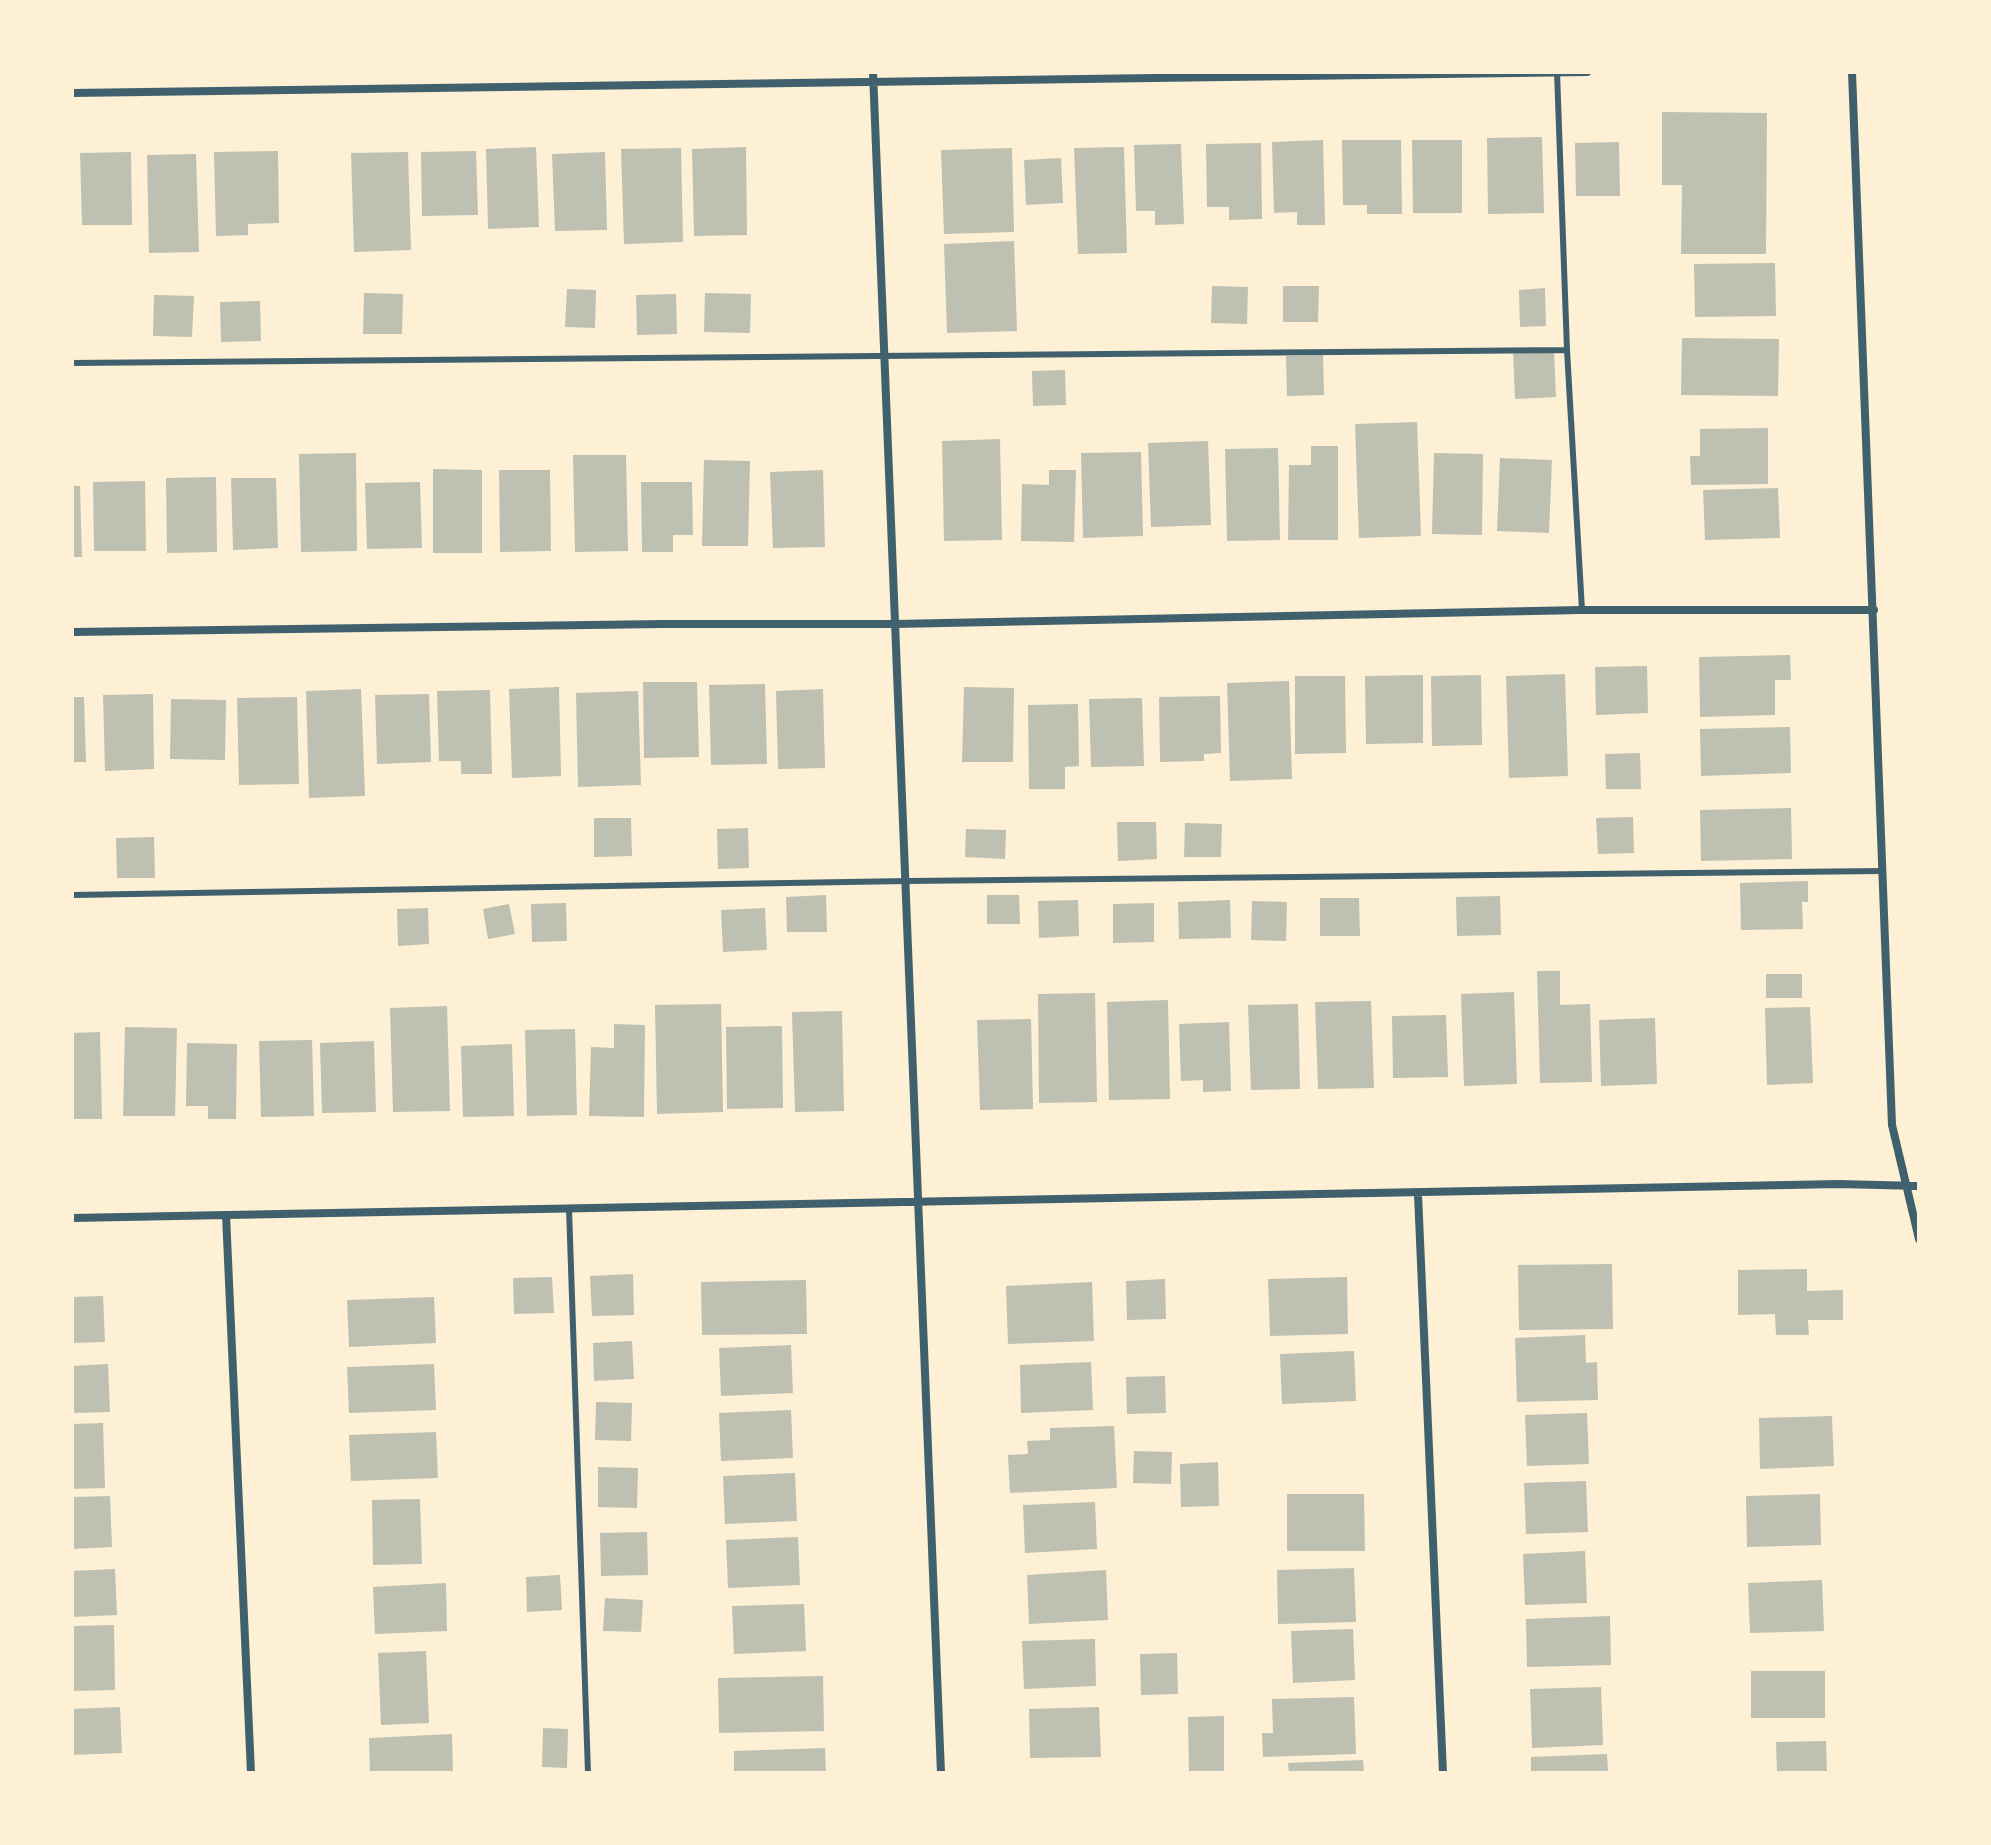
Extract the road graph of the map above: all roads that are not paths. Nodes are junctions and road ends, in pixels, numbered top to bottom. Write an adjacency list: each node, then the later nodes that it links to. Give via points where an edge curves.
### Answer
1 (873, 72): 5 (street)
2 (1557, 72): 3 (street); 5 (street); 7 (lane)
3 (1587, 72)
4 (1852, 72): 11 (street)
5 (874, 83): 6 (street); 8 (street)
6 (72, 93)
7 (1567, 350): 8 (lane); 10 (lane)
8 (885, 355): 9 (lane); 12 (street)
9 (72, 363)
10 (1582, 610): 11 (street); 12 (street)
11 (1874, 610): 14 (street)
12 (895, 624): 13 (street); 15 (street)
13 (72, 632)
14 (1883, 871): 15 (lane); 17 (street, via 1892,1125)
15 (907, 881): 16 (lane); 20 (street)
16 (72, 895)
17 (1906, 1185): 18 (street); 19 (street); 24 (street)
18 (1919, 1186)
19 (1418, 1194): 20 (street); 28 (street)
20 (919, 1204): 21 (street); 27 (street)
21 (569, 1208): 22 (street); 26 (lane)
22 (226, 1215): 23 (street); 25 (street)
23 (72, 1218)
24 (1919, 1239)
25 (251, 1773)
26 (588, 1773)
27 (941, 1773)
28 (1443, 1773)

